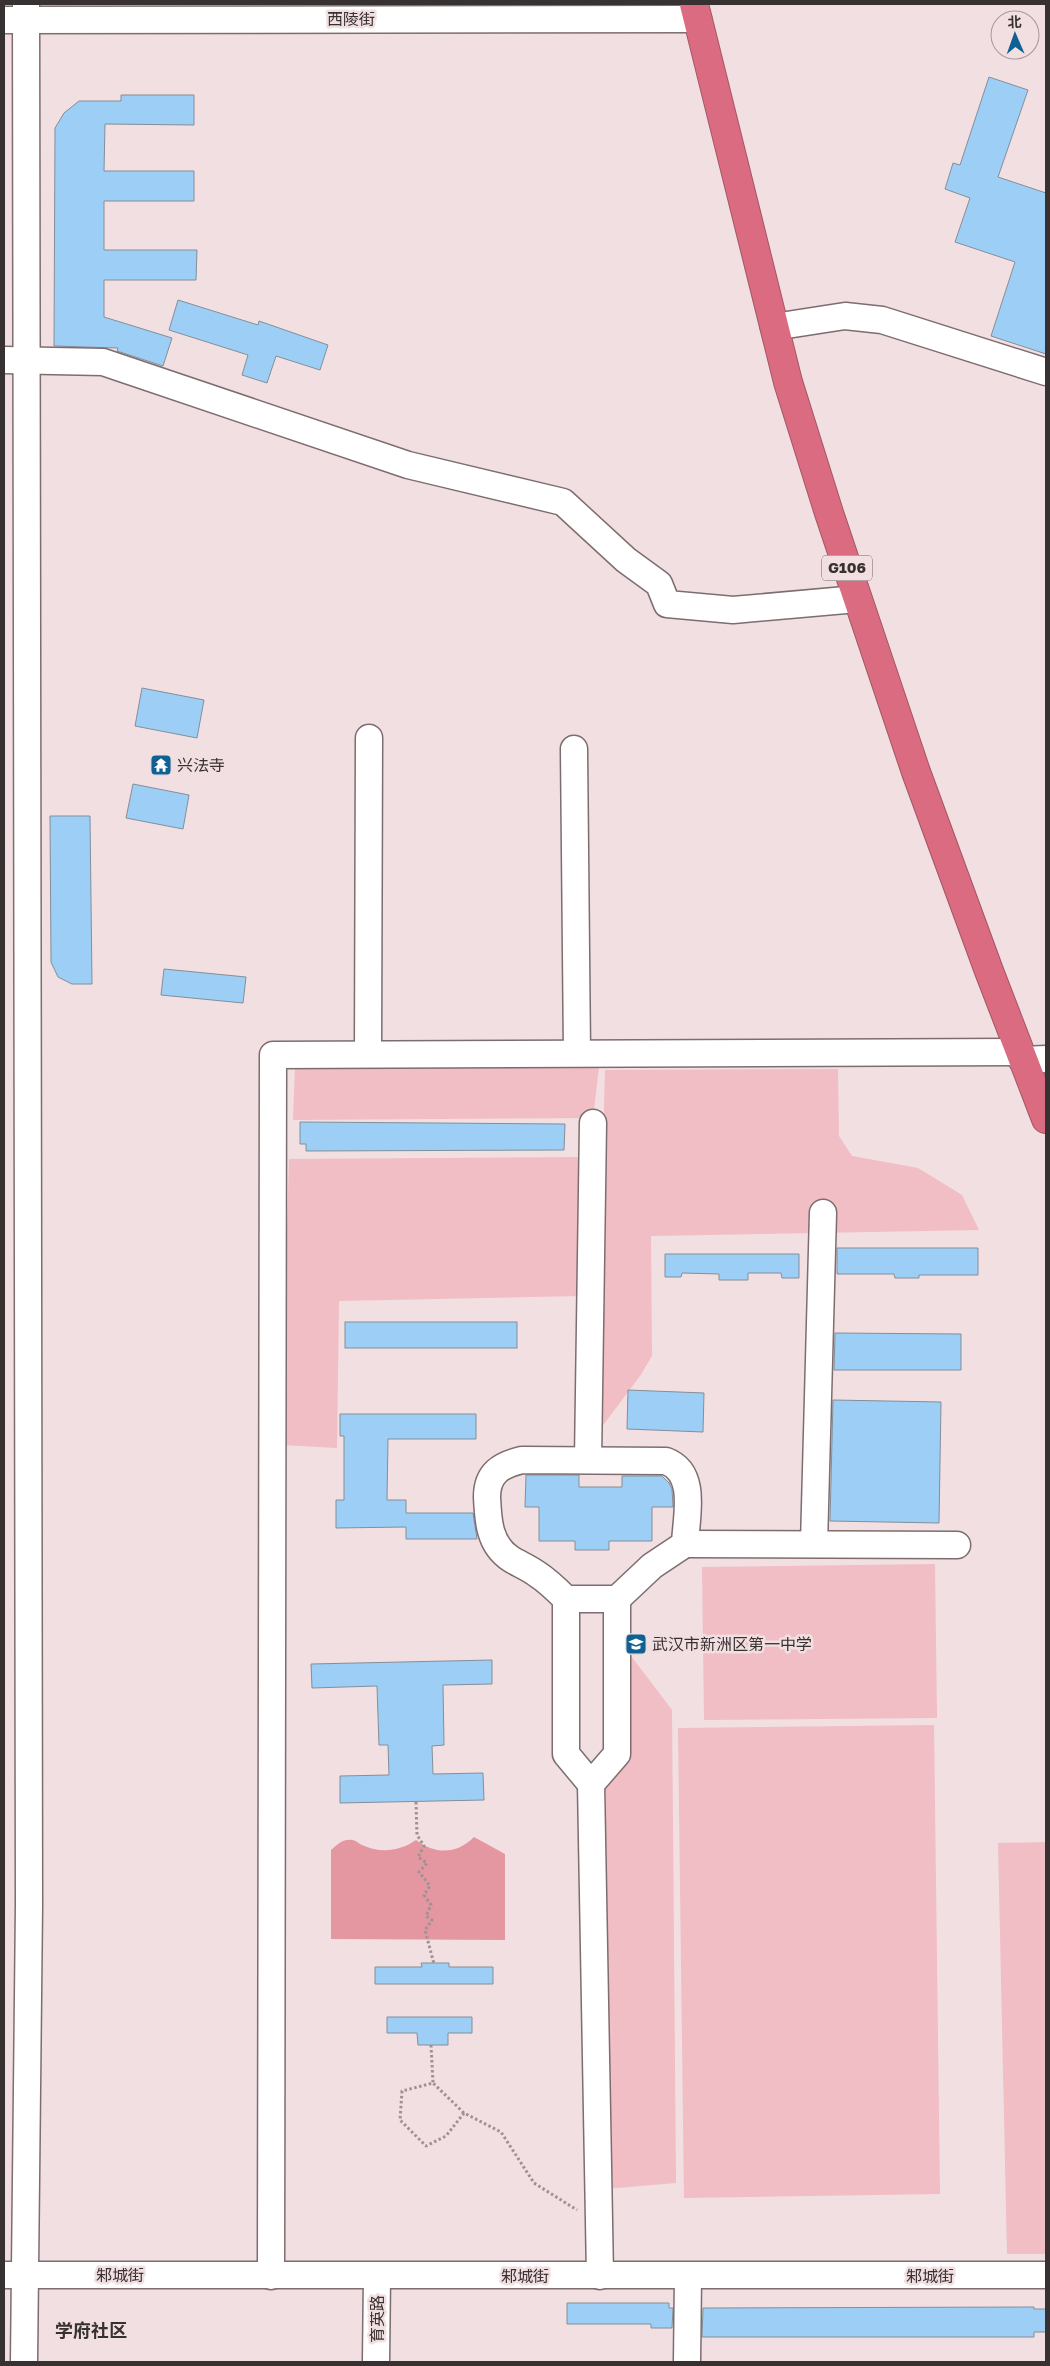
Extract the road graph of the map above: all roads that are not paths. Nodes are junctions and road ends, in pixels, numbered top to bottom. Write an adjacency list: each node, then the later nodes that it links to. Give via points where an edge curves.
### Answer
1 (696, 11): 2 (street, 西陵街); 4 (highway, G106)
2 (228, 12): 3 (street, 西陵街)
3 (19, 14): 5 (street)
4 (774, 327): 6 (street, via 845,316 882,320); 7 (highway, G106, via 788,382)
5 (15, 360): 7 (street, via 103,362 408,465 563,502 626,560 659,584 667,604 734,610); 23 (street, via 29,1905)
6 (1046, 372)
7 (857, 599): 12 (highway, G106, via 913,763)
8 (369, 738): 11 (street)
9 (574, 749): 10 (street)
10 (577, 1053): 11 (street); 12 (street)
11 (368, 1054): 25 (street, via 273,1055)
12 (1029, 1057): 13 (highway, G106)
13 (1046, 1119)
14 (593, 1123): 16 (street)
15 (823, 1213): 18 (street)
16 (588, 1460): 17 (street, via 666,1461 678,1467 687,1484); 20 (street, via 522,1460 502,1467 487,1484 488,1520 493,1539 510,1558 536,1573)
17 (685, 1544): 18 (street); 21 (street, via 652,1566)
18 (814, 1544): 19 (street)
19 (957, 1545)
20 (566, 1599): 21 (street); 22 (street, via 566,1754)
21 (617, 1599): 22 (street, via 617,1754)
22 (591, 1784): 27 (street)
23 (14, 2275): 25 (street, 邾城街); 29 (street)
24 (1046, 2275): 28 (street, 邾城街)
25 (271, 2276): 26 (street, 邾城街)
26 (377, 2276): 27 (street, 邾城街); 30 (street, 育英路)
27 (600, 2276): 28 (street, 邾城街)
28 (688, 2276): 31 (street)
29 (24, 2362)
30 (376, 2362)
31 (687, 2362)

